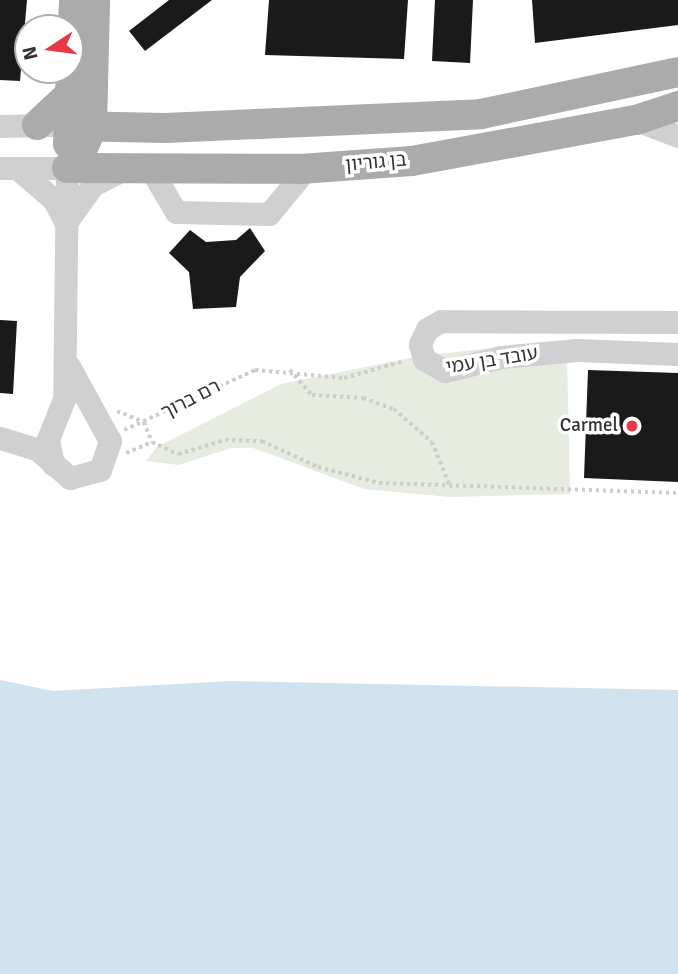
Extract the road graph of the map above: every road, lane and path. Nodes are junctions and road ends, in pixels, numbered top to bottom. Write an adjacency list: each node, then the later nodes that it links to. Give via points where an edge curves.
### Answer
1 (74, 0): 4 (main road)
2 (95, 0): 4 (main road)
3 (678, 72): 10 (main road, via 481,114)
4 (83, 90): 7 (main road); 9 (main road); 10 (main road, via 130,121)
5 (678, 106): 6 (main road, בן גוריון)
6 (636, 120): 11 (street); 15 (main road, בן גוריון, via 412,161)
7 (37, 125): 8 (street); 9 (street)
8 (0, 126)
9 (80, 126): 10 (main road); 13 (main road)
10 (166, 128)
11 (678, 136)
12 (8, 168): 13 (street); 16 (street, via 54,200)
13 (67, 168): 14 (main road, בן גוריון); 16 (street)
14 (138, 168): 15 (main road, בן גוריון); 15 (street, via 176,212 269,214); 16 (street, via 93,185)
15 (306, 169)
16 (66, 224): 19 (street)
17 (678, 322): 18 (street, עובד בן עמי, via 441,321 427,329)
18 (421, 352): 20 (street, עובד בן עמי, via 430,365 445,371 501,357 577,350); 21 (path, רם ברוך, via 372,374 344,377)
19 (65, 353): 22 (street, via 79,394); 25 (street, via 64,400 47,448)
20 (678, 354)
21 (290, 369): 22 (path, רם ברוך, via 255,370); 26 (path, via 312,395 363,398 394,409 432,442)
22 (108, 437): 24 (street)
23 (0, 438): 25 (street, via 37,449)
24 (107, 462): 25 (street, via 81,479); 26 (path, via 152,442 177,454 225,440 262,441 318,467 379,483)
25 (53, 465)
26 (451, 488): 27 (path)
27 (678, 493)

